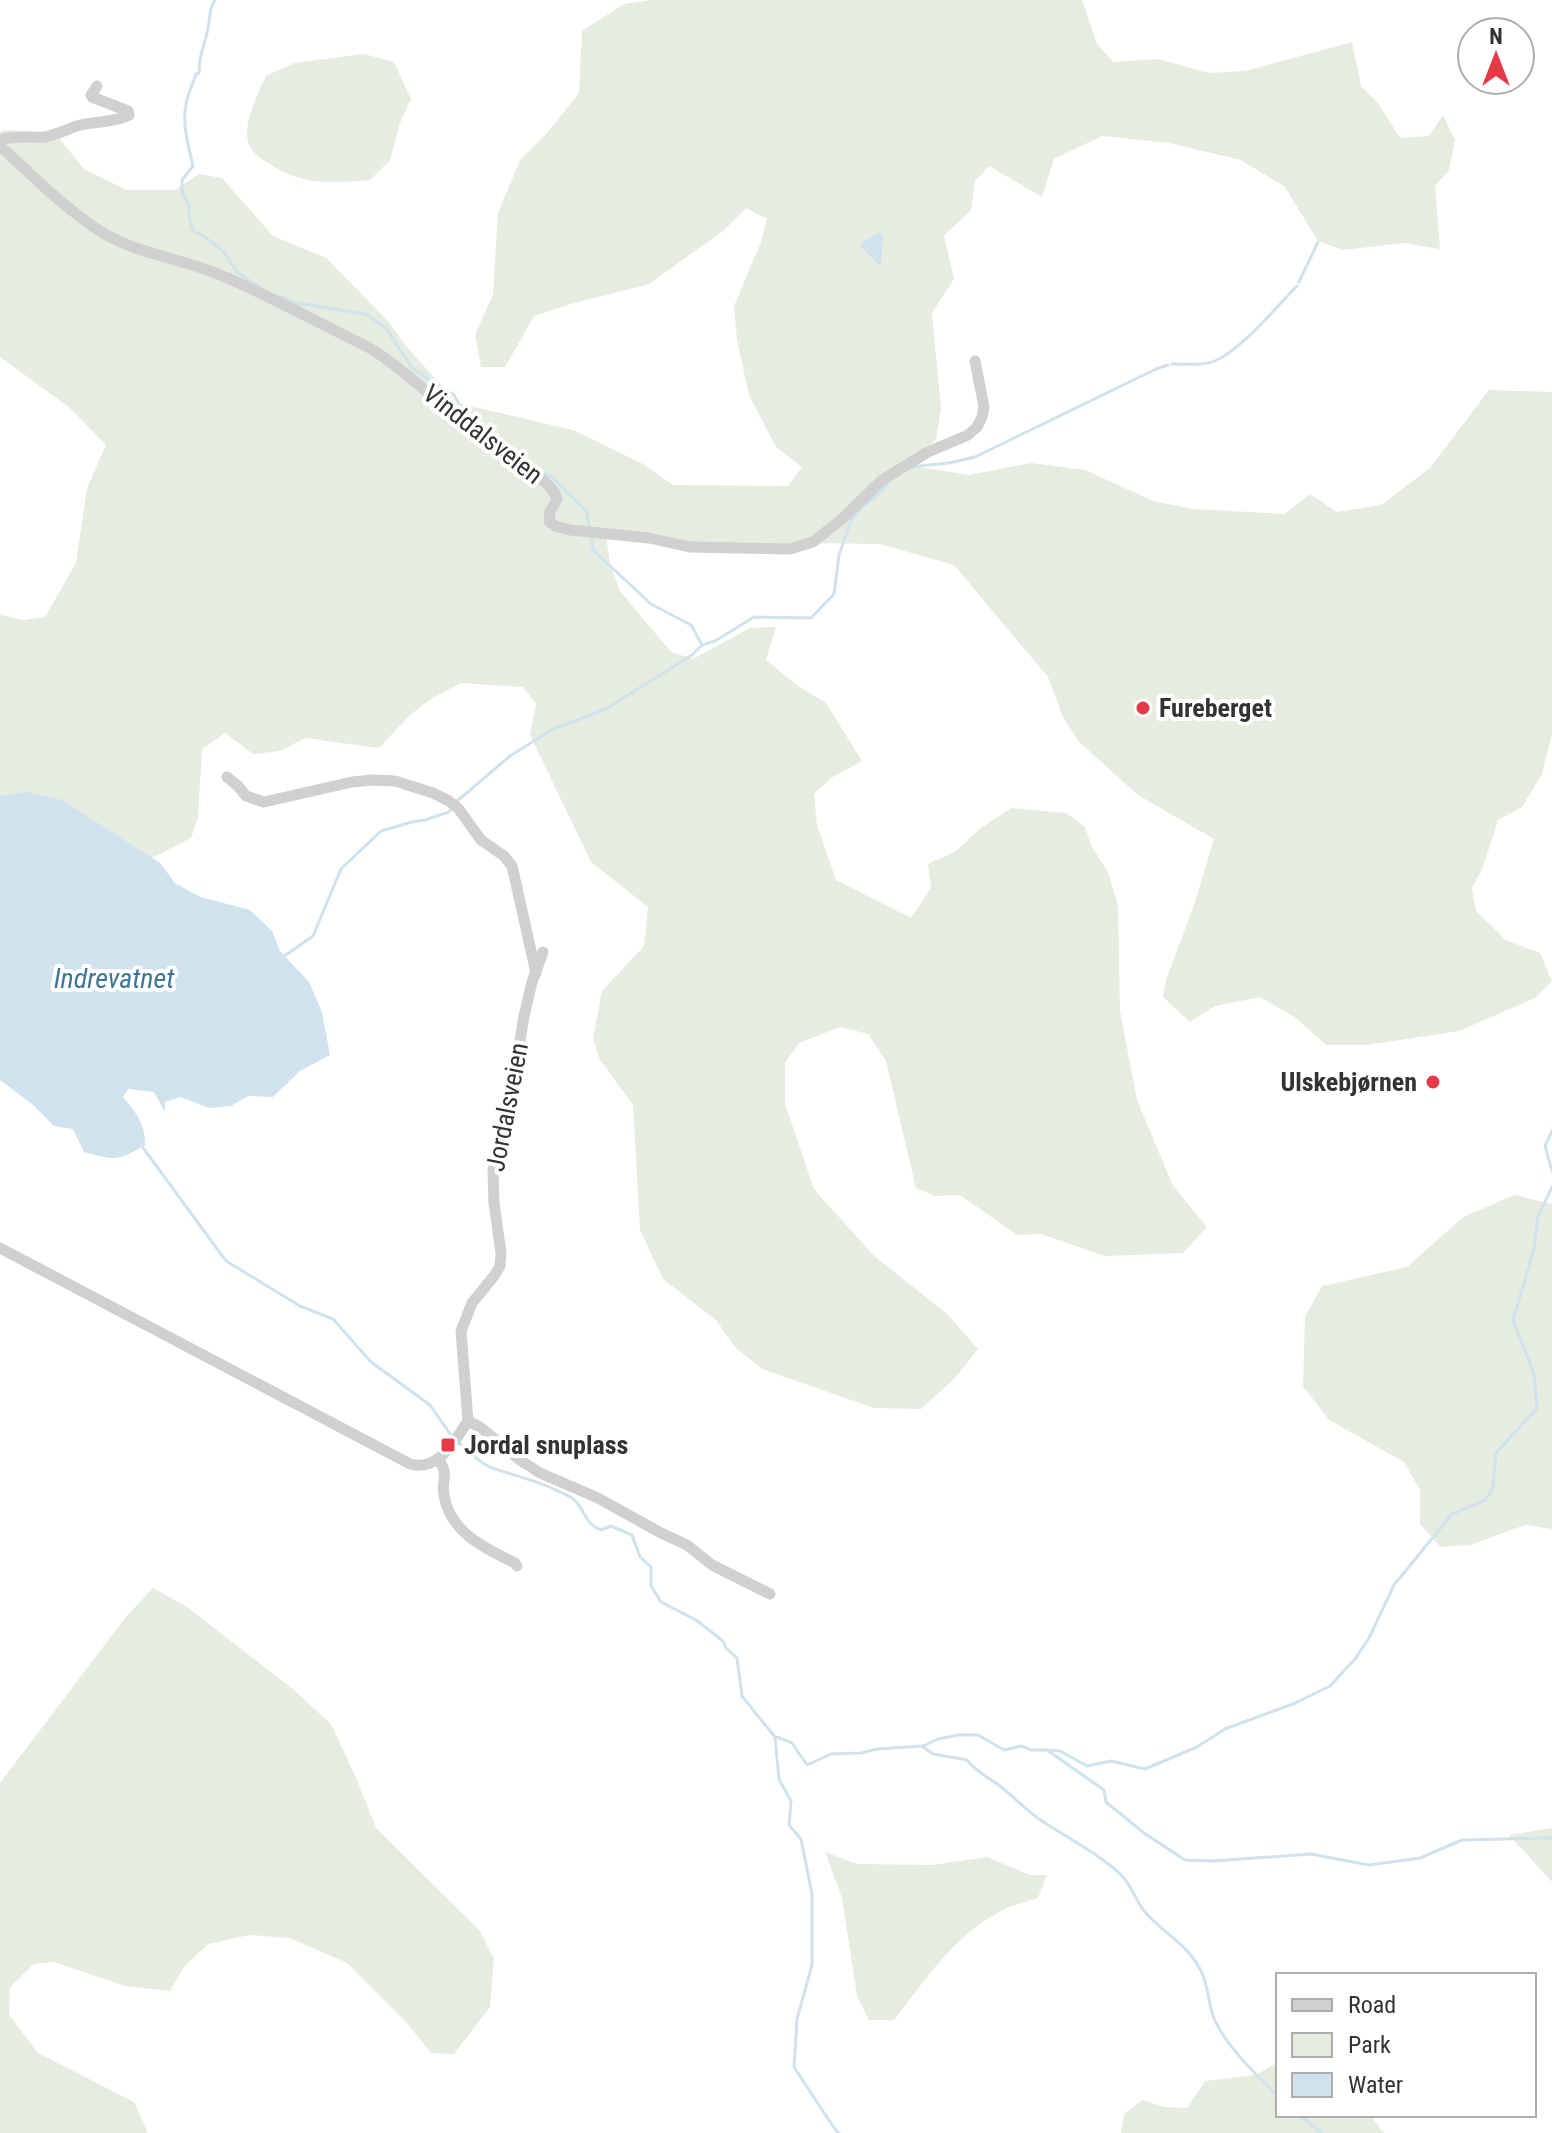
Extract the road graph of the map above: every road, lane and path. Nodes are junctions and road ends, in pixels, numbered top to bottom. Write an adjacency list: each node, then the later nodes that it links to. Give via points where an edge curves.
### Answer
1 (97, 86): 2 (street, via 92,97 129,115)
2 (0, 143): 3 (street, Vinddalsveien, via 55,197 107,235 246,286 385,358 490,445 551,487 557,499 548,518 570,530 709,548 790,549 813,542 882,480 977,427 984,407)
3 (975, 361)
4 (227, 777): 6 (street, Jordalsveien, via 246,796 264,802 373,780 395,781 454,804 481,840 512,866)
5 (543, 952): 6 (street, Jordalsveien)
6 (536, 973): 8 (street, Jordalsveien, via 493,1170 500,1266 472,1303 461,1331)
7 (0, 1248): 9 (street, via 410,1464)
8 (468, 1421): 9 (street); 11 (street, via 540,1473 598,1498)
9 (438, 1459): 10 (street, via 446,1474 445,1501 459,1529)
10 (517, 1566)
11 (770, 1594)

